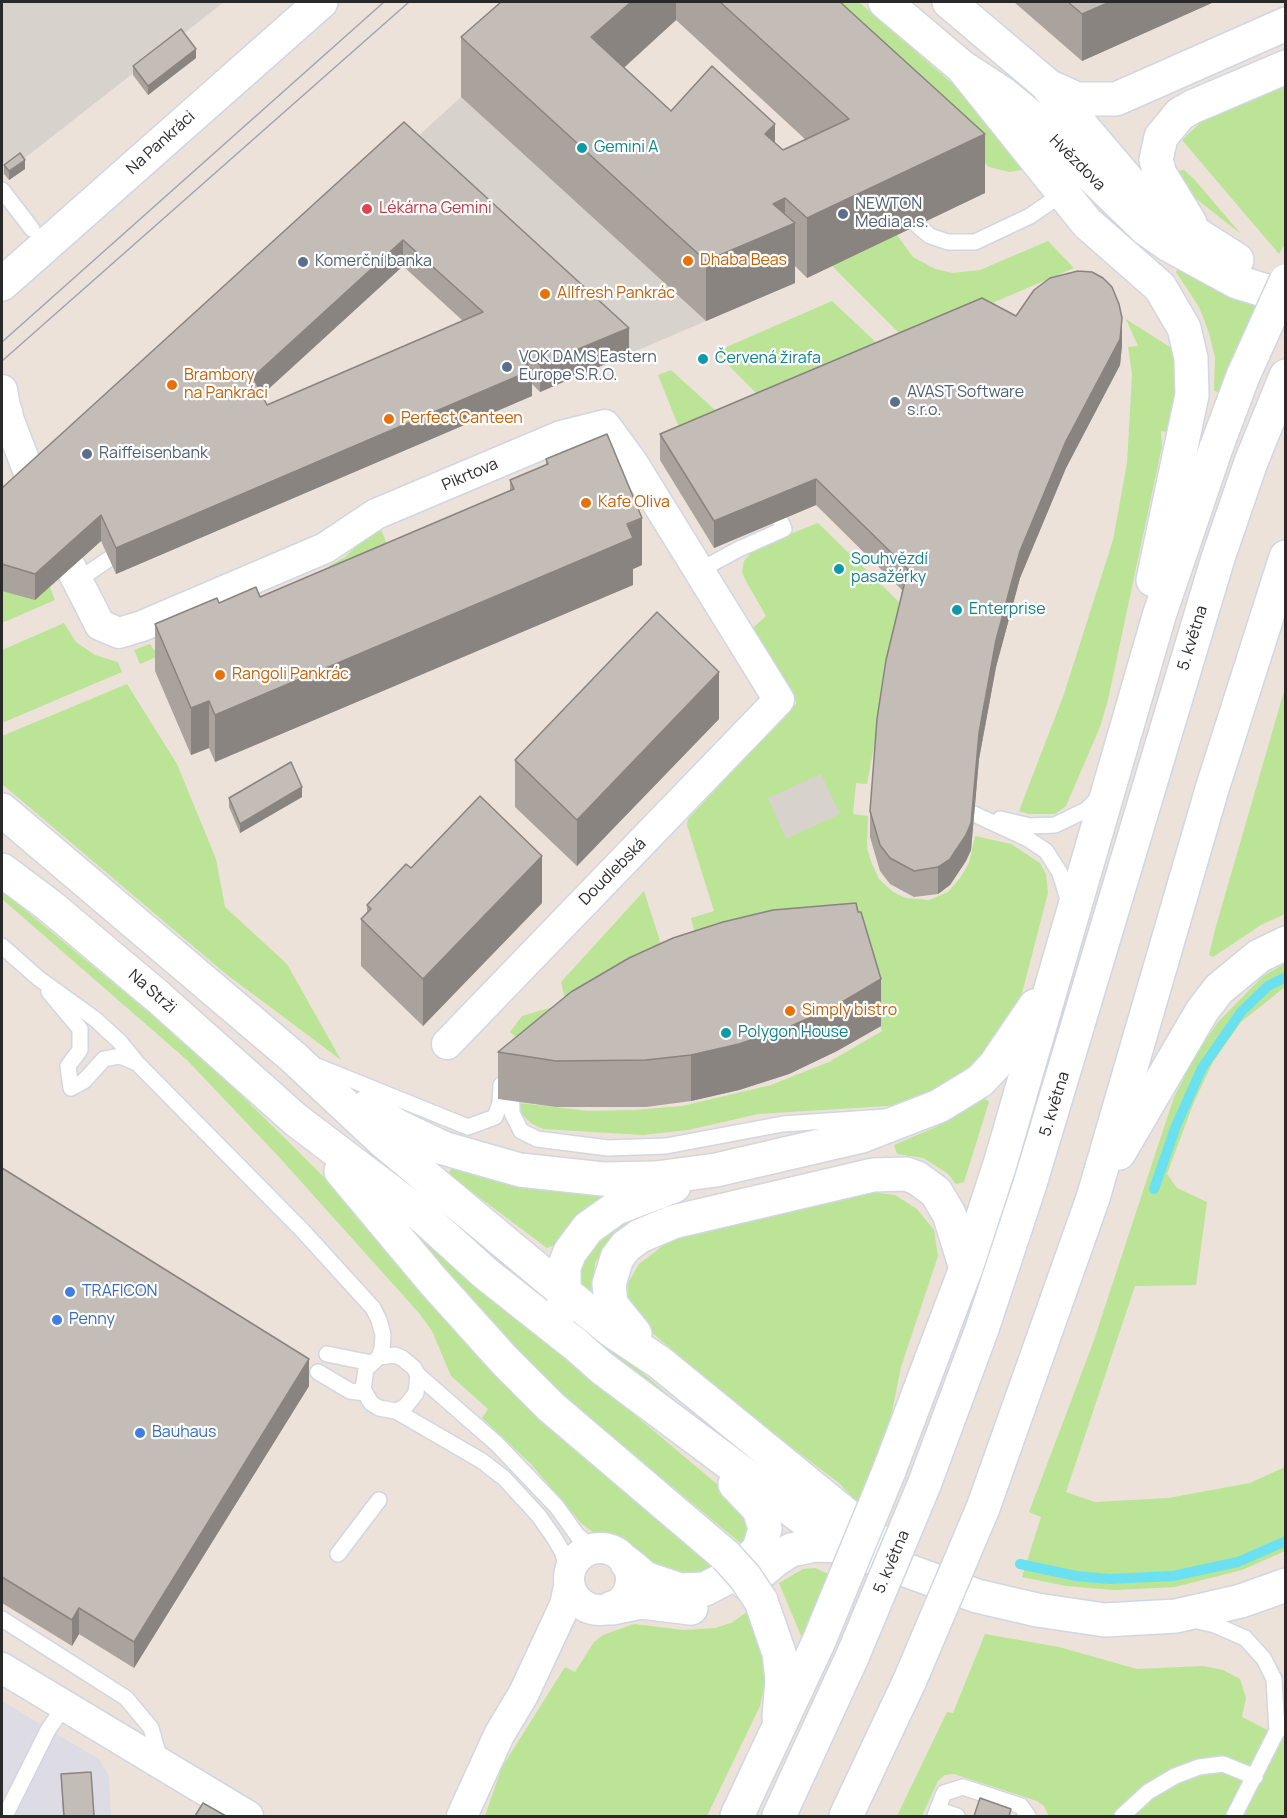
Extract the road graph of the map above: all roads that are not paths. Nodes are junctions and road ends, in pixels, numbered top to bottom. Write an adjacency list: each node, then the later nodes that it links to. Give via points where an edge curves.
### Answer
1 (321, 2): 17 (main road, Na Pankráci)
2 (885, 2): 5 (main road, Hvězdova)
3 (949, 2): 7 (main road, Hvězdova)
4 (1286, 24): 8 (main road)
5 (962, 67): 11 (main road); 12 (main road, Hvězdova, via 1030,116)
6 (1286, 67): 15 (main road, via 1192,107 1180,114 1161,137 1156,160 1160,174)
7 (1046, 84): 8 (main road, via 1077,99 1104,100); 9 (main road, Hvězdova)
8 (1127, 95): 9 (main road, via 1113,110)
9 (1103, 154): 12 (main road); 15 (main road, Hvězdova, via 1157,209)
10 (2, 190): 14 (lane)
11 (1062, 194): 13 (lane, via 1030,216 975,242 948,242 930,236); 28 (main road, via 1087,223 1160,287 1181,321 1190,351 1192,386 1155,564)
12 (1119, 205): 18 (main road, Hvězdova, via 1169,245 1237,282)
13 (917, 225)
14 (32, 229)
15 (1198, 234): 18 (main road, Hvězdova)
16 (1286, 281): 28 (main road, bridge, via 1247,366 1216,448)
17 (2, 284)
18 (1286, 295)
19 (1286, 376): 78 (main road, 5. května, bridge, via 1251,462 1184,664 1075,1040 981,1329 924,1485 853,1655)
20 (3, 407): 21 (street)
21 (33, 483)
22 (780, 520): 25 (lane, via 784,529)
23 (1286, 557): 43 (main road, via 1212,789)
24 (109, 559): 26 (lane)
25 (700, 570): 26 (street, Pikrtova, via 605,425 561,436 376,514 325,548 119,633 100,625); 27 (street, Pikrtova)
26 (74, 574)
27 (779, 700): 37 (street, Doudlebská)
28 (1132, 710): 29 (main road)
29 (1110, 784): 32 (main road); 32 (lane, via 1086,810 1054,825 1030,826 974,814 1046,851 1068,895)
30 (2, 810): 38 (main road)
31 (2, 870): 41 (main road, Na Strži, via 157,996)
32 (1070, 922): 35 (main road)
33 (1286, 943): 43 (main road, via 1240,970 1202,1011)
34 (2, 946): 36 (lane)
35 (1058, 969): 40 (main road, via 995,1065 961,1094); 44 (main road)
36 (38, 978): 39 (lane, via 95,1019); 39 (lane, via 80,1029 80,1050 68,1066 71,1088 84,1082 104,1059 120,1056)
37 (447, 1044)
38 (292, 1056): 40 (lane, via 468,1126 495,1117 512,1065 512,1113 521,1131 537,1139 608,1148 693,1142 783,1124 847,1117); 42 (main road, via 398,1126 443,1148 492,1164 547,1175 603,1179 656,1178); 45 (main road, via 382,1140)
39 (136, 1063): 48 (lane, via 302,1230 373,1308 383,1335)
40 (918, 1116): 42 (main road, via 862,1136)
41 (296, 1120): 46 (main road, via 420,1214 485,1273); 70 (main road, bridge, via 506,1362 551,1407 726,1556 745,1577 761,1601 779,1653 782,1680 777,1725)
42 (716, 1170): 45 (main road, via 603,1216 570,1252 564,1267)
43 (1093, 1198): 79 (main road, bridge, via 983,1508 910,1680)
44 (966, 1268): 49 (main road, via 944,1202 927,1184 906,1174 873,1175 673,1222 626,1246 617,1258 609,1284 616,1312); 70 (main road, bridge, via 889,1471 819,1641)
45 (563, 1291): 46 (main road, via 569,1333); 49 (main road)
46 (576, 1345): 54 (main road)
47 (327, 1354): 48 (lane)
48 (375, 1360): 51 (lane, via 395,1355); 52 (lane, via 364,1375)
49 (659, 1362): 59 (main road)
50 (318, 1372): 52 (lane, via 350,1391)
51 (418, 1375): 53 (lane, via 416,1393 405,1407); 58 (lane, via 497,1444 577,1534)
52 (365, 1393): 53 (lane, via 379,1408)
53 (396, 1411): 60 (lane, via 504,1478 555,1539 563,1553)
54 (676, 1426): 56 (main road); 58 (main road, via 759,1509 764,1539 736,1573 705,1589 680,1590 645,1578)
55 (379, 1500): 57 (lane)
56 (840, 1546): 59 (main road); 62 (main road, via 815,1545 791,1550 734,1595 713,1605 690,1608 641,1602)
57 (339, 1554)
58 (615, 1555): 60 (street, via 583,1552 576,1559); 62 (street, via 631,1583 628,1594)
59 (921, 1575): 63 (main road, via 977,1596 1072,1617 1135,1620)
60 (569, 1582): 62 (street, via 582,1604); 66 (street, via 565,1605)
61 (1286, 1585): 63 (main road, via 1241,1601)
62 (607, 1609): 66 (street, via 585,1621)
63 (1176, 1616): 69 (lane, via 1215,1625 1245,1638 1264,1659 1274,1679)
64 (2, 1619): 71 (lane, via 126,1698 151,1728)
65 (2, 1668): 67 (street)
66 (524, 1693): 73 (street, via 487,1758)
67 (66, 1704): 71 (street); 75 (lane, via 48,1730)
68 (1286, 1716): 69 (lane)
69 (1277, 1732): 72 (lane)
70 (770, 1747): 77 (main road)
71 (161, 1763): 76 (street)
72 (1255, 1777): 82 (lane, via 1223,1764 1199,1767 1148,1792); 83 (lane)
73 (466, 1812)
74 (937, 1813): 80 (lane); 81 (lane, via 944,1793 963,1787 1021,1806)
75 (5, 1816)
76 (248, 1816)
77 (737, 1816)
78 (779, 1816)
79 (846, 1816)
80 (957, 1816)
81 (1028, 1816)
82 (1122, 1816)
83 (1234, 1816)

